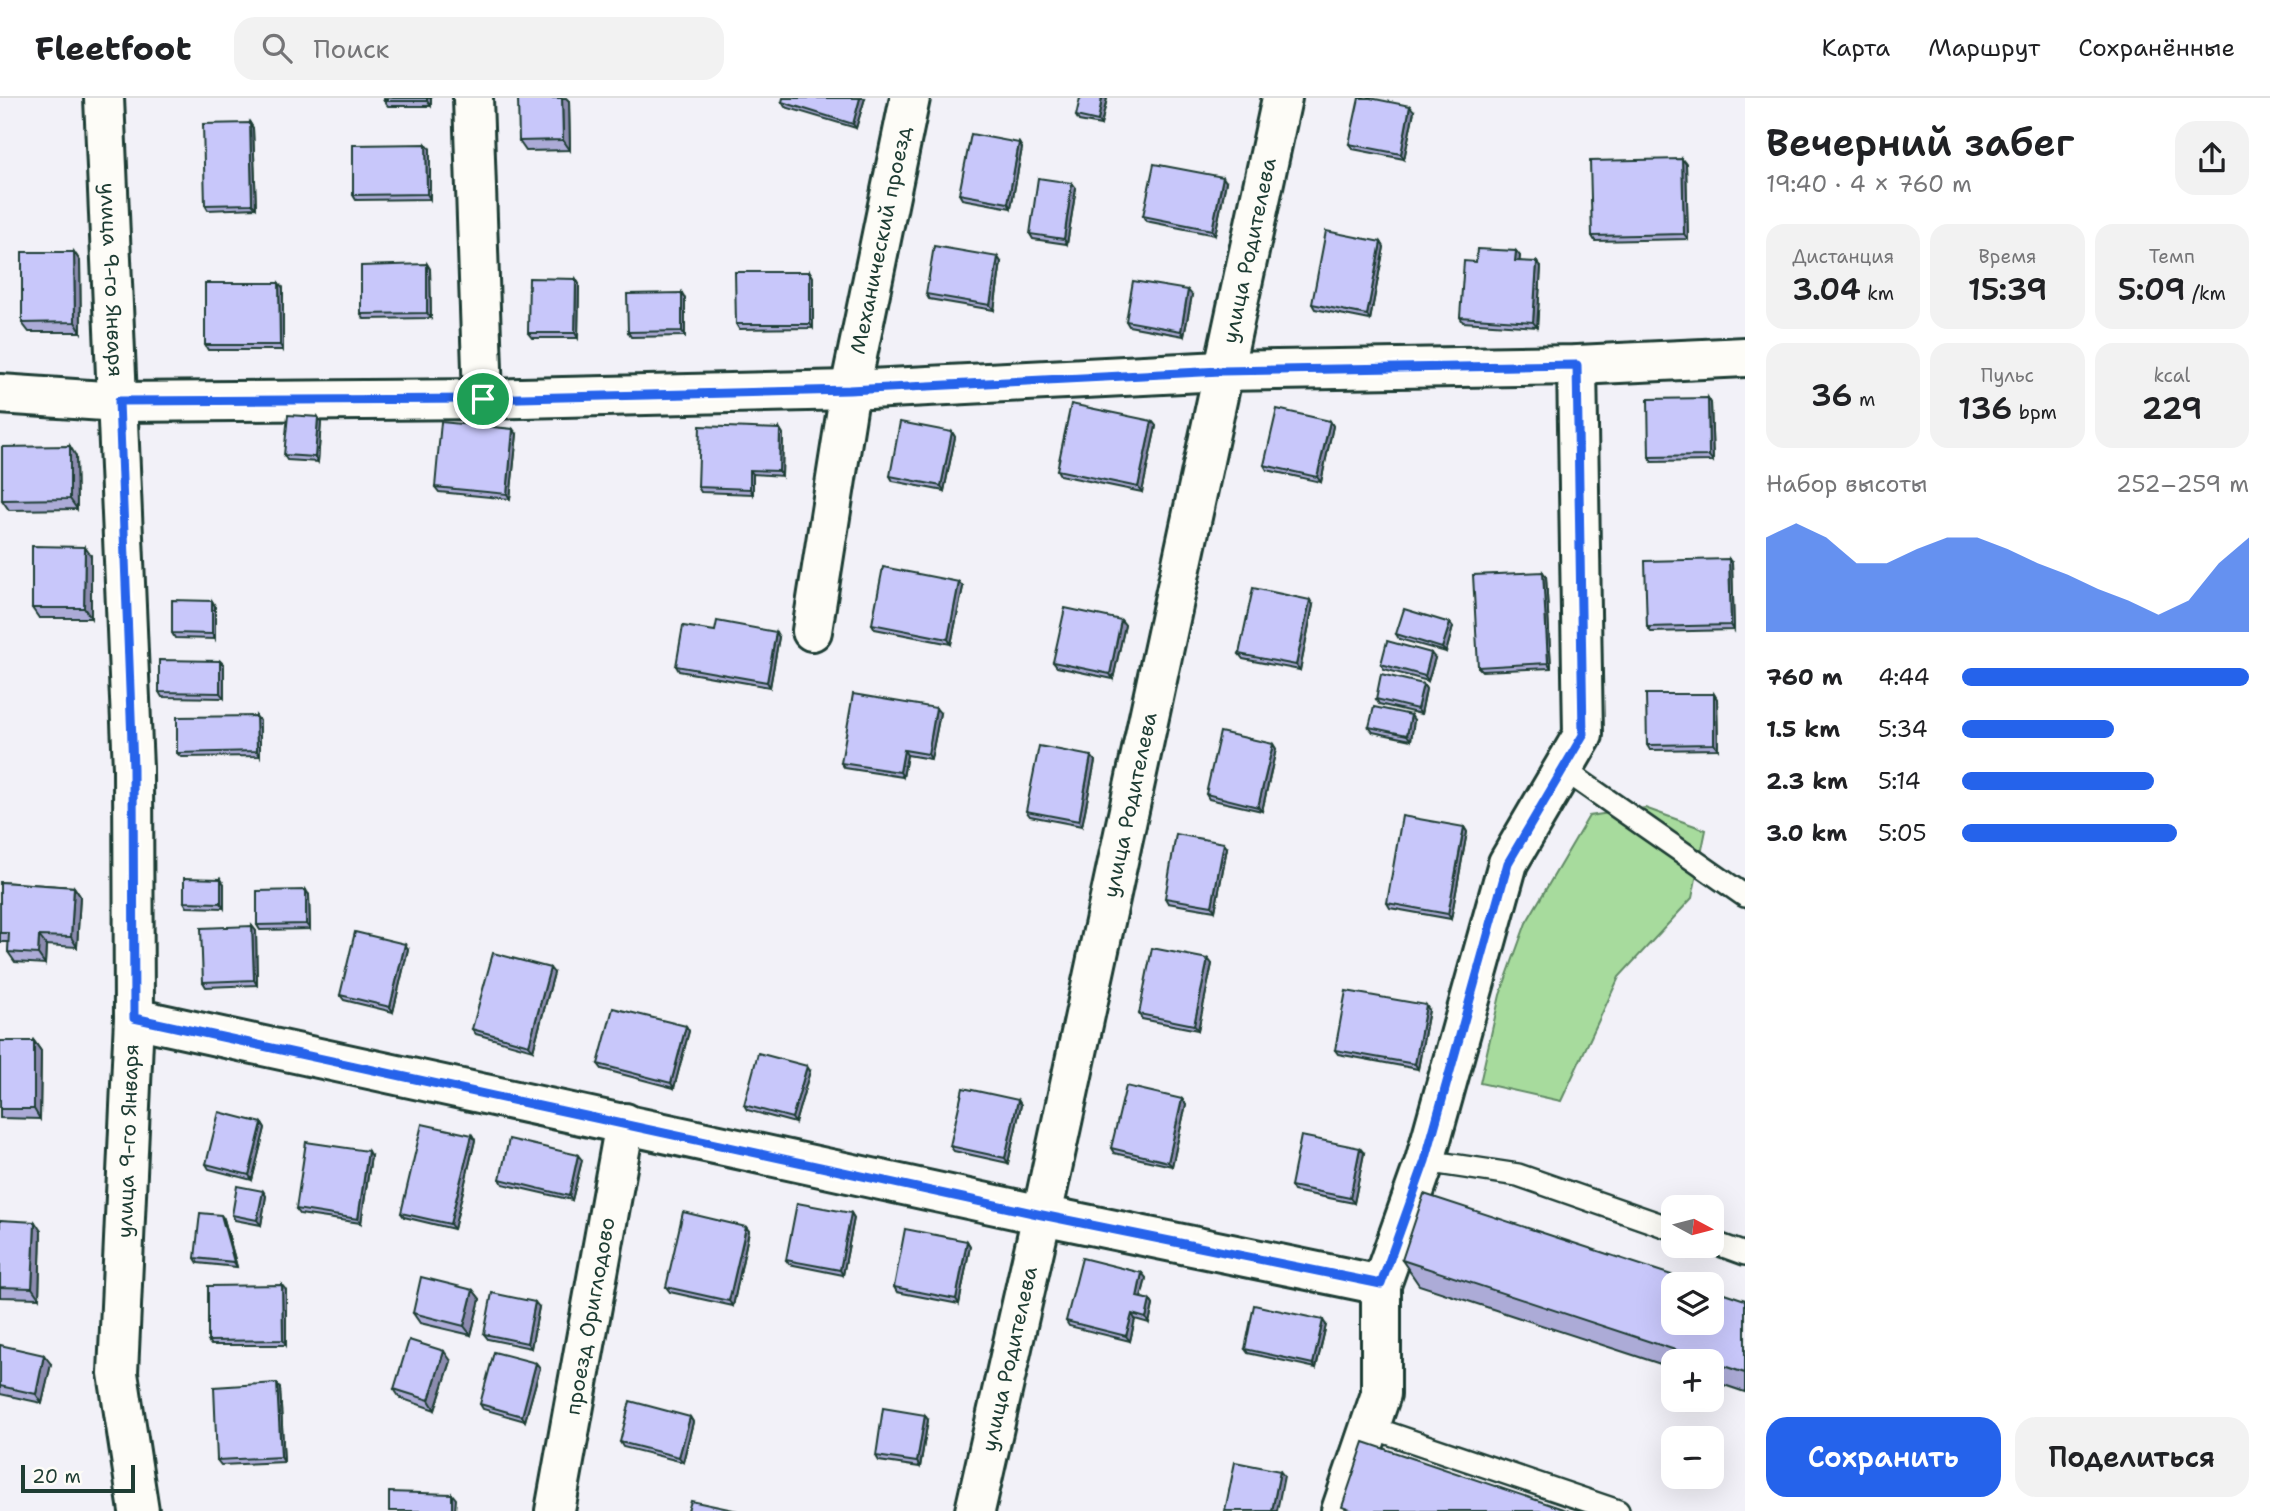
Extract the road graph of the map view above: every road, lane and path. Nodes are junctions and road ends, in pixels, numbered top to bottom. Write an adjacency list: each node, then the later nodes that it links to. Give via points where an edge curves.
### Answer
1 (104, 98): 11 (street, улица 9-го Января)
2 (473, 98): 10 (street)
3 (910, 98): 8 (street, Механический проезд)
4 (1282, 98): 7 (street, улица Родителева)
5 (1745, 357): 6 (street)
6 (1577, 365): 7 (street); 13 (street, via 1583,735)
7 (1221, 371): 8 (street); 18 (street, улица Родителева)
8 (849, 390): 10 (street); 12 (street, Механический проезд)
9 (0, 394): 11 (street)
10 (483, 399): 11 (street)
11 (119, 401): 15 (street, улица 9-го Января, via 133,768)
12 (811, 631)
13 (1563, 769): 14 (lane); 17 (street, via 1508,863)
14 (1745, 896)
15 (134, 1018): 16 (street); 24 (street, улица 9-го Января, via 118,1373)
16 (625, 1123): 18 (street); 25 (street, проезд Ориглодово)
17 (1425, 1161): 19 (lane, via 1518,1175); 22 (street)
18 (1042, 1215): 22 (street); 26 (street, улица Родителева)
19 (1661, 1225)
20 (1724, 1246): 21 (lane)
21 (1745, 1254)
22 (1381, 1284): 23 (street, via 1381,1394)
23 (1370, 1427): 27 (street); 28 (lane)
24 (139, 1511)
25 (555, 1511)
26 (975, 1511)
27 (1341, 1511)
28 (1618, 1511)

